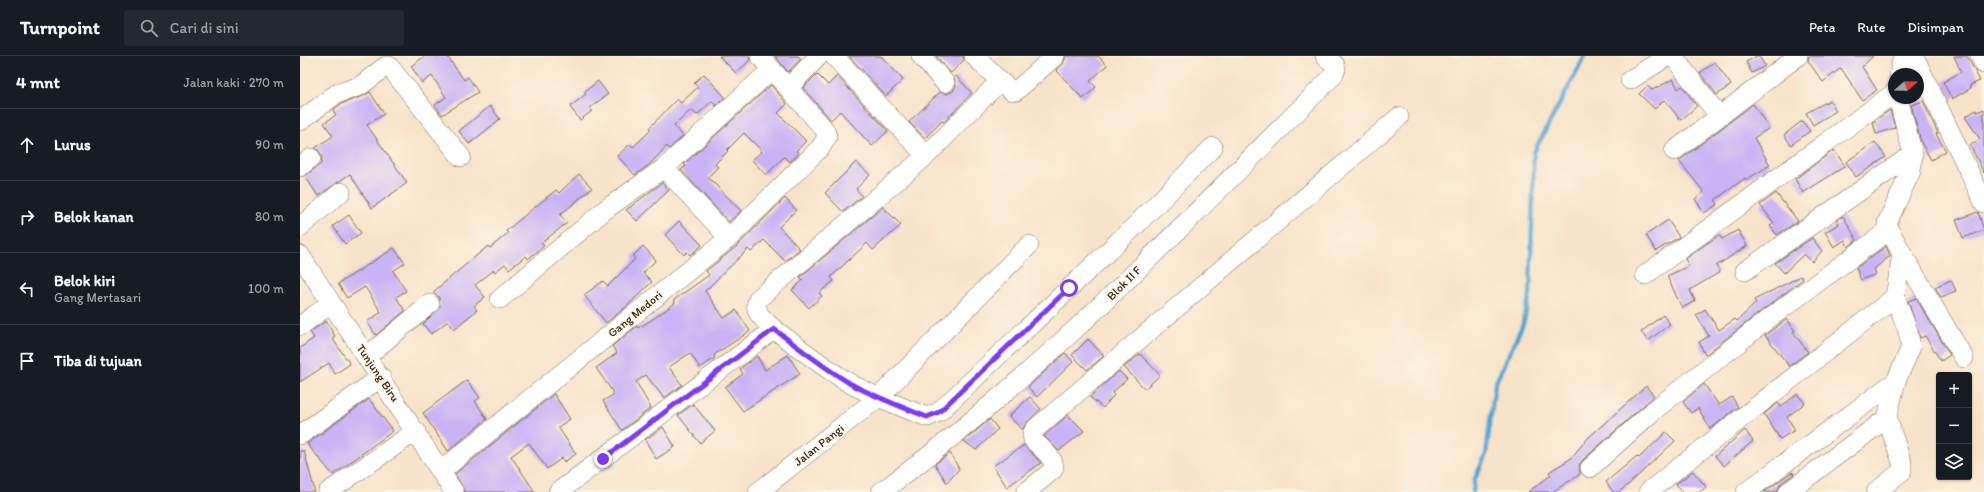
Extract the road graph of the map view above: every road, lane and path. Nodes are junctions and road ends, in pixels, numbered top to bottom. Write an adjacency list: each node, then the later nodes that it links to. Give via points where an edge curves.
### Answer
1 (820, 56): 19 (street)
2 (834, 56): 28 (street)
3 (921, 56): 18 (street)
4 (974, 56): 17 (street)
5 (1055, 56): 17 (street, via 1016,91 1012,91)
6 (1325, 56): 61 (street, Blok II F, via 1335,65 1333,76 1086,320 932,454)
7 (1668, 56): 16 (street)
8 (1673, 56): 22 (street)
9 (1798, 56): 22 (street)
10 (1903, 56): 15 (street)
11 (1914, 56): 32 (street)
12 (1980, 56): 14 (street)
13 (766, 63): 19 (street); 30 (street)
14 (1984, 64)
15 (1901, 68)
16 (1630, 80)
17 (1000, 81): 28 (street)
18 (945, 83)
19 (789, 87): 35 (street, Gang Medori, via 825,130 827,137 821,147)
20 (1888, 96): 40 (street)
21 (1900, 104): 27 (street)
22 (1719, 116): 26 (street)
23 (1400, 117): 62 (street, via 1034,430 1033,440 1054,464 1053,470)
24 (300, 121): 29 (street, via 336,94 360,86 389,66)
25 (1213, 147): 51 (street, via 939,412 927,417)
26 (1674, 151)
27 (1913, 154): 34 (street, via 1911,171 1887,223); 39 (street)
28 (926, 156): 46 (street, via 759,298 756,310)
29 (461, 157)
30 (664, 168): 35 (street); 42 (street, via 606,210)
31 (342, 192): 33 (street)
32 (1984, 203)
33 (300, 227)
34 (1889, 230): 37 (street); 55 (street, via 1768,319 1652,412)
35 (729, 238): 56 (street, Gang Medori)
36 (1029, 245): 51 (street, Jalan Pangi)
37 (1902, 253): 41 (street); 48 (street)
38 (300, 255): 43 (street, Tunjung Biru)
39 (1745, 271)
40 (1645, 275)
41 (1895, 297): 50 (street, via 1908,331 1911,347); 63 (street)
42 (500, 299)
43 (331, 303): 45 (street); 47 (street, Tunjung Biru)
44 (430, 304): 47 (street)
45 (300, 326)
46 (774, 329): 51 (street, via 828,369); 59 (street)
47 (367, 356): 49 (street, Tunjung Biru)
48 (1964, 358)
49 (381, 377): 53 (street, Tunjung Biru); 54 (street)
50 (1896, 381): 52 (street); 64 (street)
51 (879, 397): 60 (street, Jalan Pangi)
52 (1887, 418): 65 (street); 66 (street, via 1902,470)
53 (416, 431): 56 (street, Tunjung Biru); 57 (street)
54 (300, 436)
55 (1590, 468)
56 (442, 471): 58 (street, Tunjung Biru)
57 (328, 492)
58 (454, 492)
59 (558, 492)
60 (758, 492)
61 (881, 492)
62 (1026, 492)
63 (1648, 492)
64 (1746, 492)
65 (1788, 492)
66 (1876, 492)

